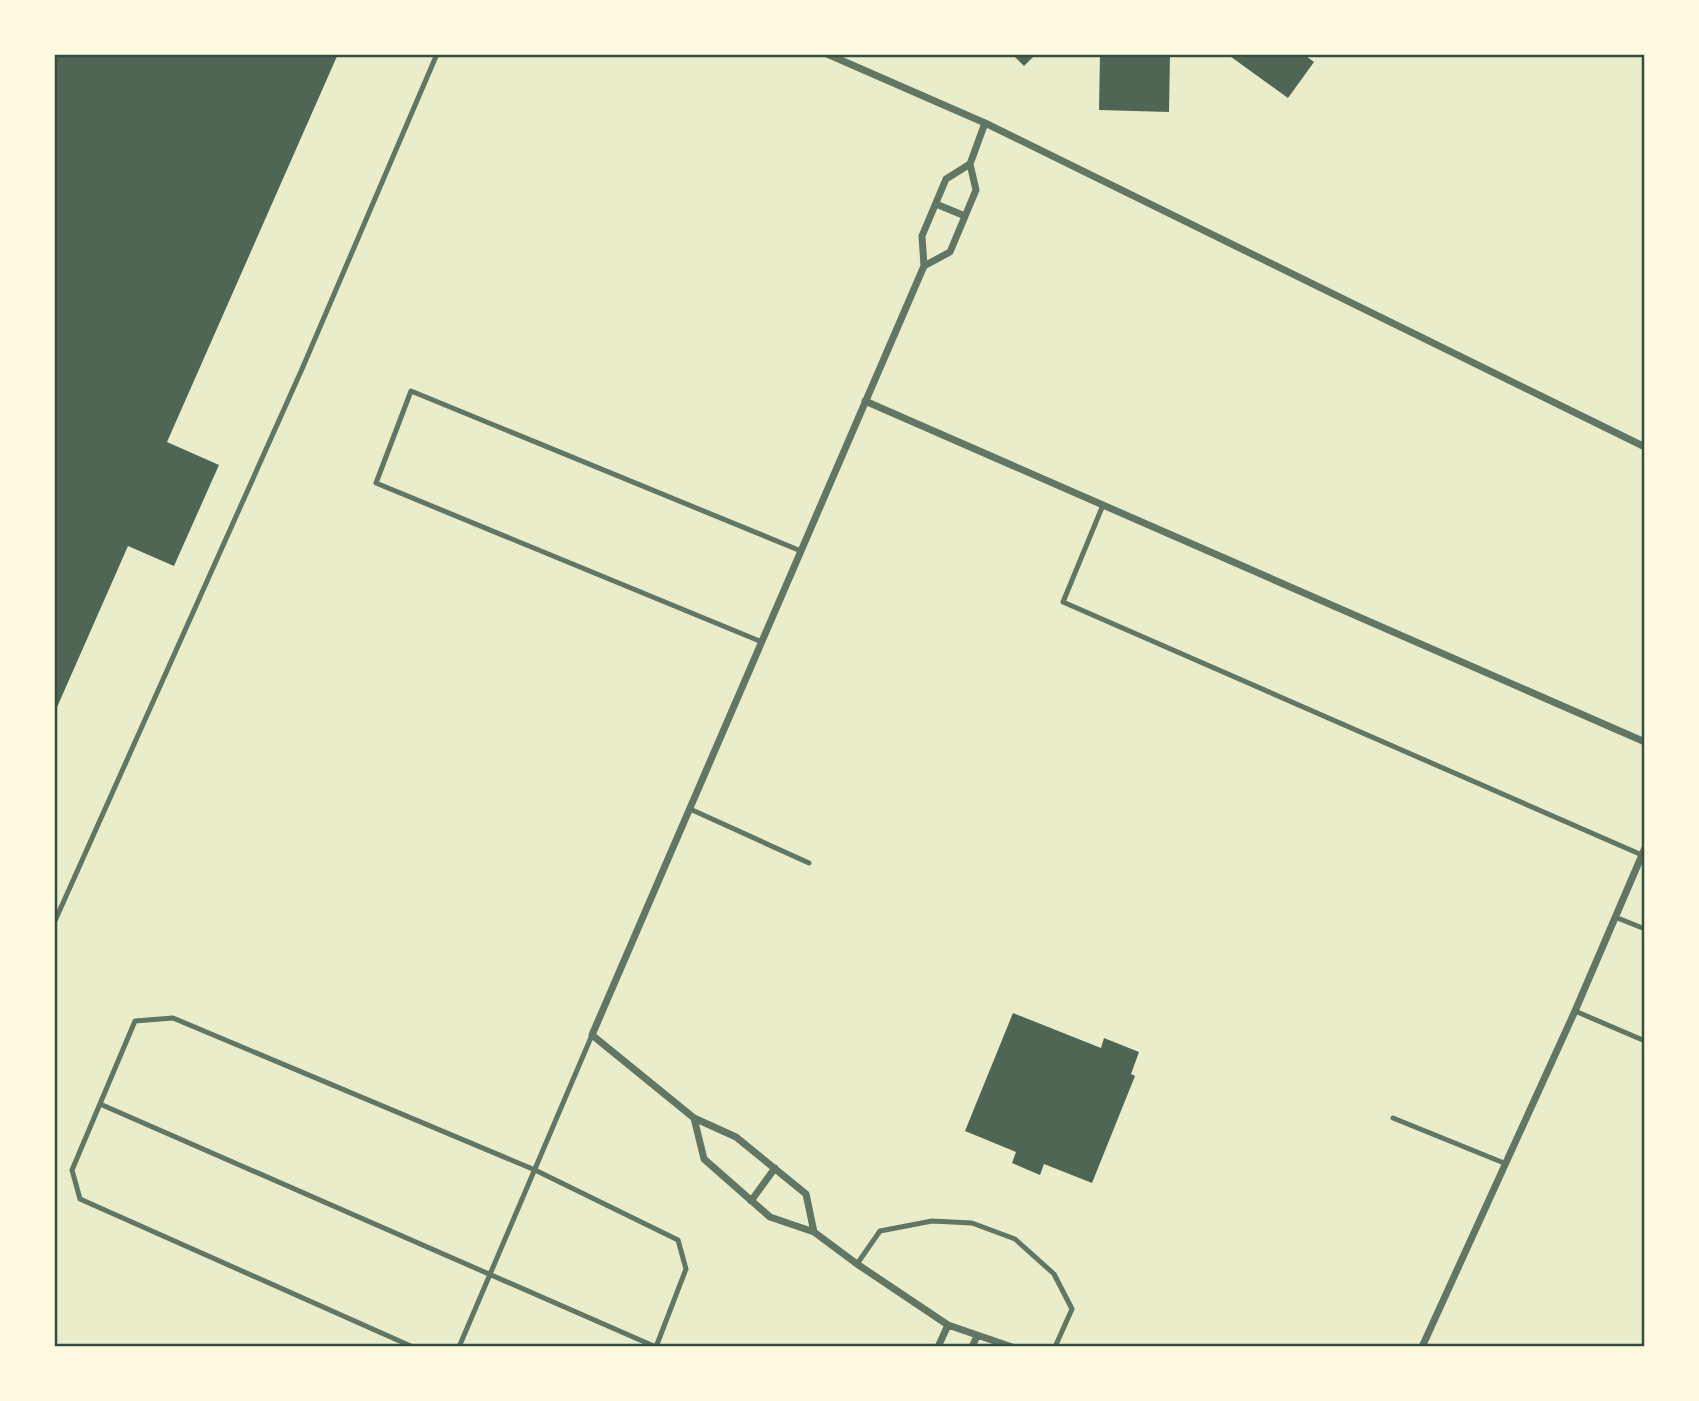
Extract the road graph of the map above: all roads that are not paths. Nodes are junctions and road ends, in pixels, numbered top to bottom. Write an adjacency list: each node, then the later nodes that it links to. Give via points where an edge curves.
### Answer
1 (437, 54): 18 (lane, via 302,369)
2 (827, 54): 3 (street)
3 (985, 123): 4 (street); 9 (street)
4 (970, 164): 5 (street, via 946,179); 6 (street, via 976,190)
5 (936, 204): 6 (street); 7 (street, via 922,236)
6 (965, 216): 7 (street, via 950,252)
7 (924, 266): 8 (street)
8 (865, 401): 10 (street); 11 (street)
9 (1645, 447)
10 (1103, 505): 13 (street); 15 (lane, via 1063,602)
11 (801, 551): 12 (street); 12 (lane, via 411,391 376,482)
12 (762, 642): 14 (street)
13 (1645, 742)
14 (690, 809): 16 (lane); 21 (street)
15 (1643, 852): 17 (street)
16 (809, 863)
17 (1615, 917): 19 (lane); 20 (street)
18 (54, 923)
19 (1645, 929)
20 (1575, 1011): 22 (lane); 26 (street)
21 (592, 1035): 24 (street); 28 (lane)
22 (1645, 1041)
23 (100, 1104): 28 (lane, via 135,1021 173,1018); 32 (lane); 35 (lane, via 72,1170 80,1199)
24 (694, 1118): 27 (street, via 736,1137); 29 (street, via 704,1159)
25 (1393, 1118): 26 (lane)
26 (1504, 1163): 42 (street)
27 (775, 1168): 29 (street); 30 (street, via 806,1194)
28 (535, 1170): 32 (lane); 37 (lane, via 678,1240 686,1269)
29 (751, 1201): 30 (street, via 770,1217)
30 (814, 1232): 31 (street)
31 (857, 1264): 33 (street); 41 (lane, via 880,1231 932,1221 972,1223 1015,1239 1054,1273 1072,1309)
32 (489, 1275): 36 (lane); 37 (lane)
33 (948, 1325): 34 (street); 38 (street)
34 (977, 1336): 39 (street); 40 (street)
35 (412, 1347)
36 (459, 1347)
37 (656, 1347)
38 (938, 1347)
39 (972, 1347)
40 (1012, 1347)
41 (1055, 1347)
42 (1422, 1347)

